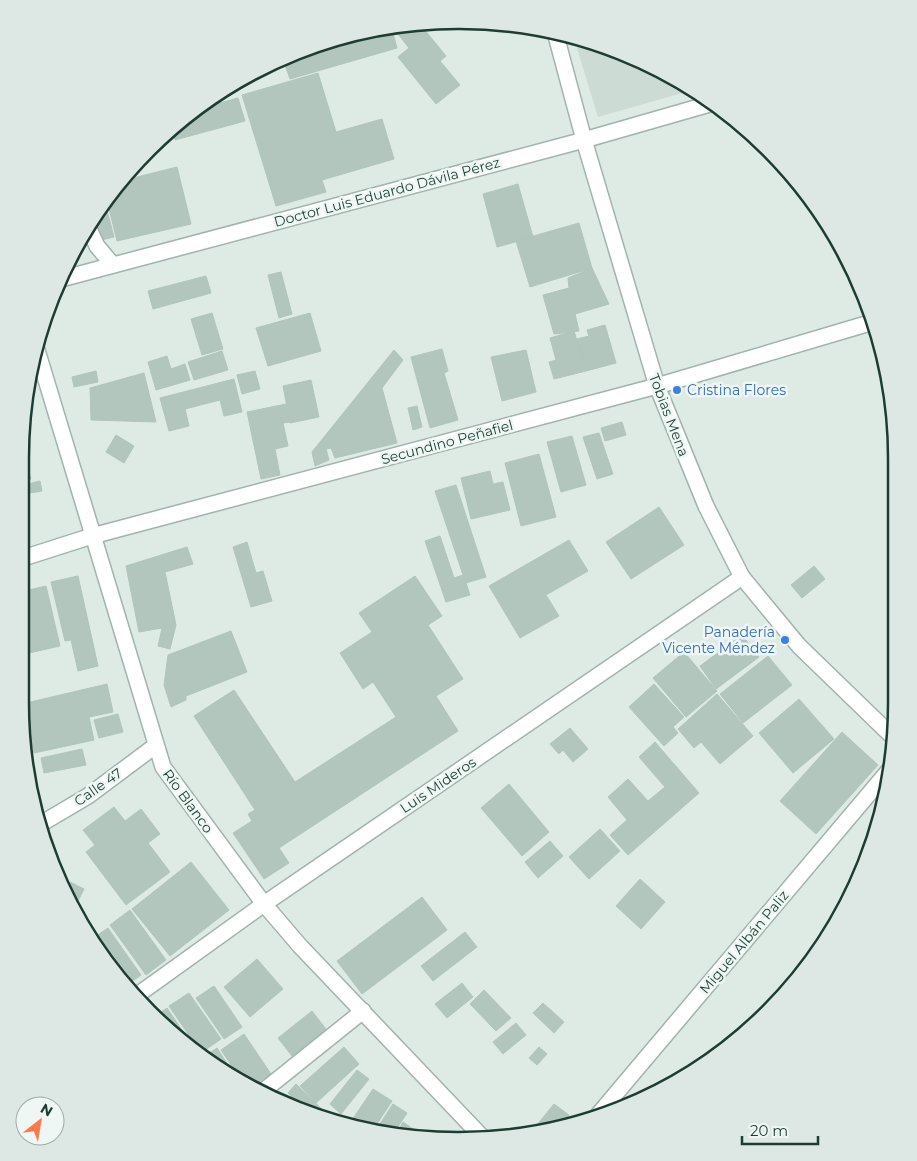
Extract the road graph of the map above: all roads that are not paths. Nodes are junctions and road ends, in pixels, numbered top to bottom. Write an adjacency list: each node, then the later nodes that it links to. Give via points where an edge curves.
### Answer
1 (558, 40): 3 (street, Tobias Mena)
2 (703, 106): 3 (street, Doctor Luis Eduardo Dávila Pérez)
3 (584, 140): 5 (street, Doctor Luis Eduardo Dávila Pérez); 9 (street, Tobias Mena)
4 (92, 235): 5 (street)
5 (113, 265): 6 (street, Doctor Luis Eduardo Dávila Pérez)
6 (69, 277)
7 (866, 324): 9 (street, Secundino Peñafiel)
8 (40, 361): 10 (street, Río Blanco)
9 (657, 386): 10 (street, Secundino Peñafiel); 12 (street, Tobias Mena, via 706,506)
10 (92, 536): 11 (street, Secundino Peñafiel); 14 (street, Río Blanco)
11 (29, 556)
12 (742, 578): 13 (street, Tobias Mena, via 799,646); 17 (street, Luis Mideros)
13 (887, 731)
14 (156, 746): 16 (street, Calle 47, via 88,796); 17 (street, Río Blanco, via 162,767)
15 (881, 779): 21 (street, Miguel Albán Paliz)
16 (45, 821)
17 (264, 904): 18 (street, Luis Mideros); 19 (street, Río Blanco)
18 (141, 992)
19 (362, 1011): 20 (street); 22 (street, Río Blanco)
20 (267, 1088)
21 (605, 1106)
22 (477, 1131)

